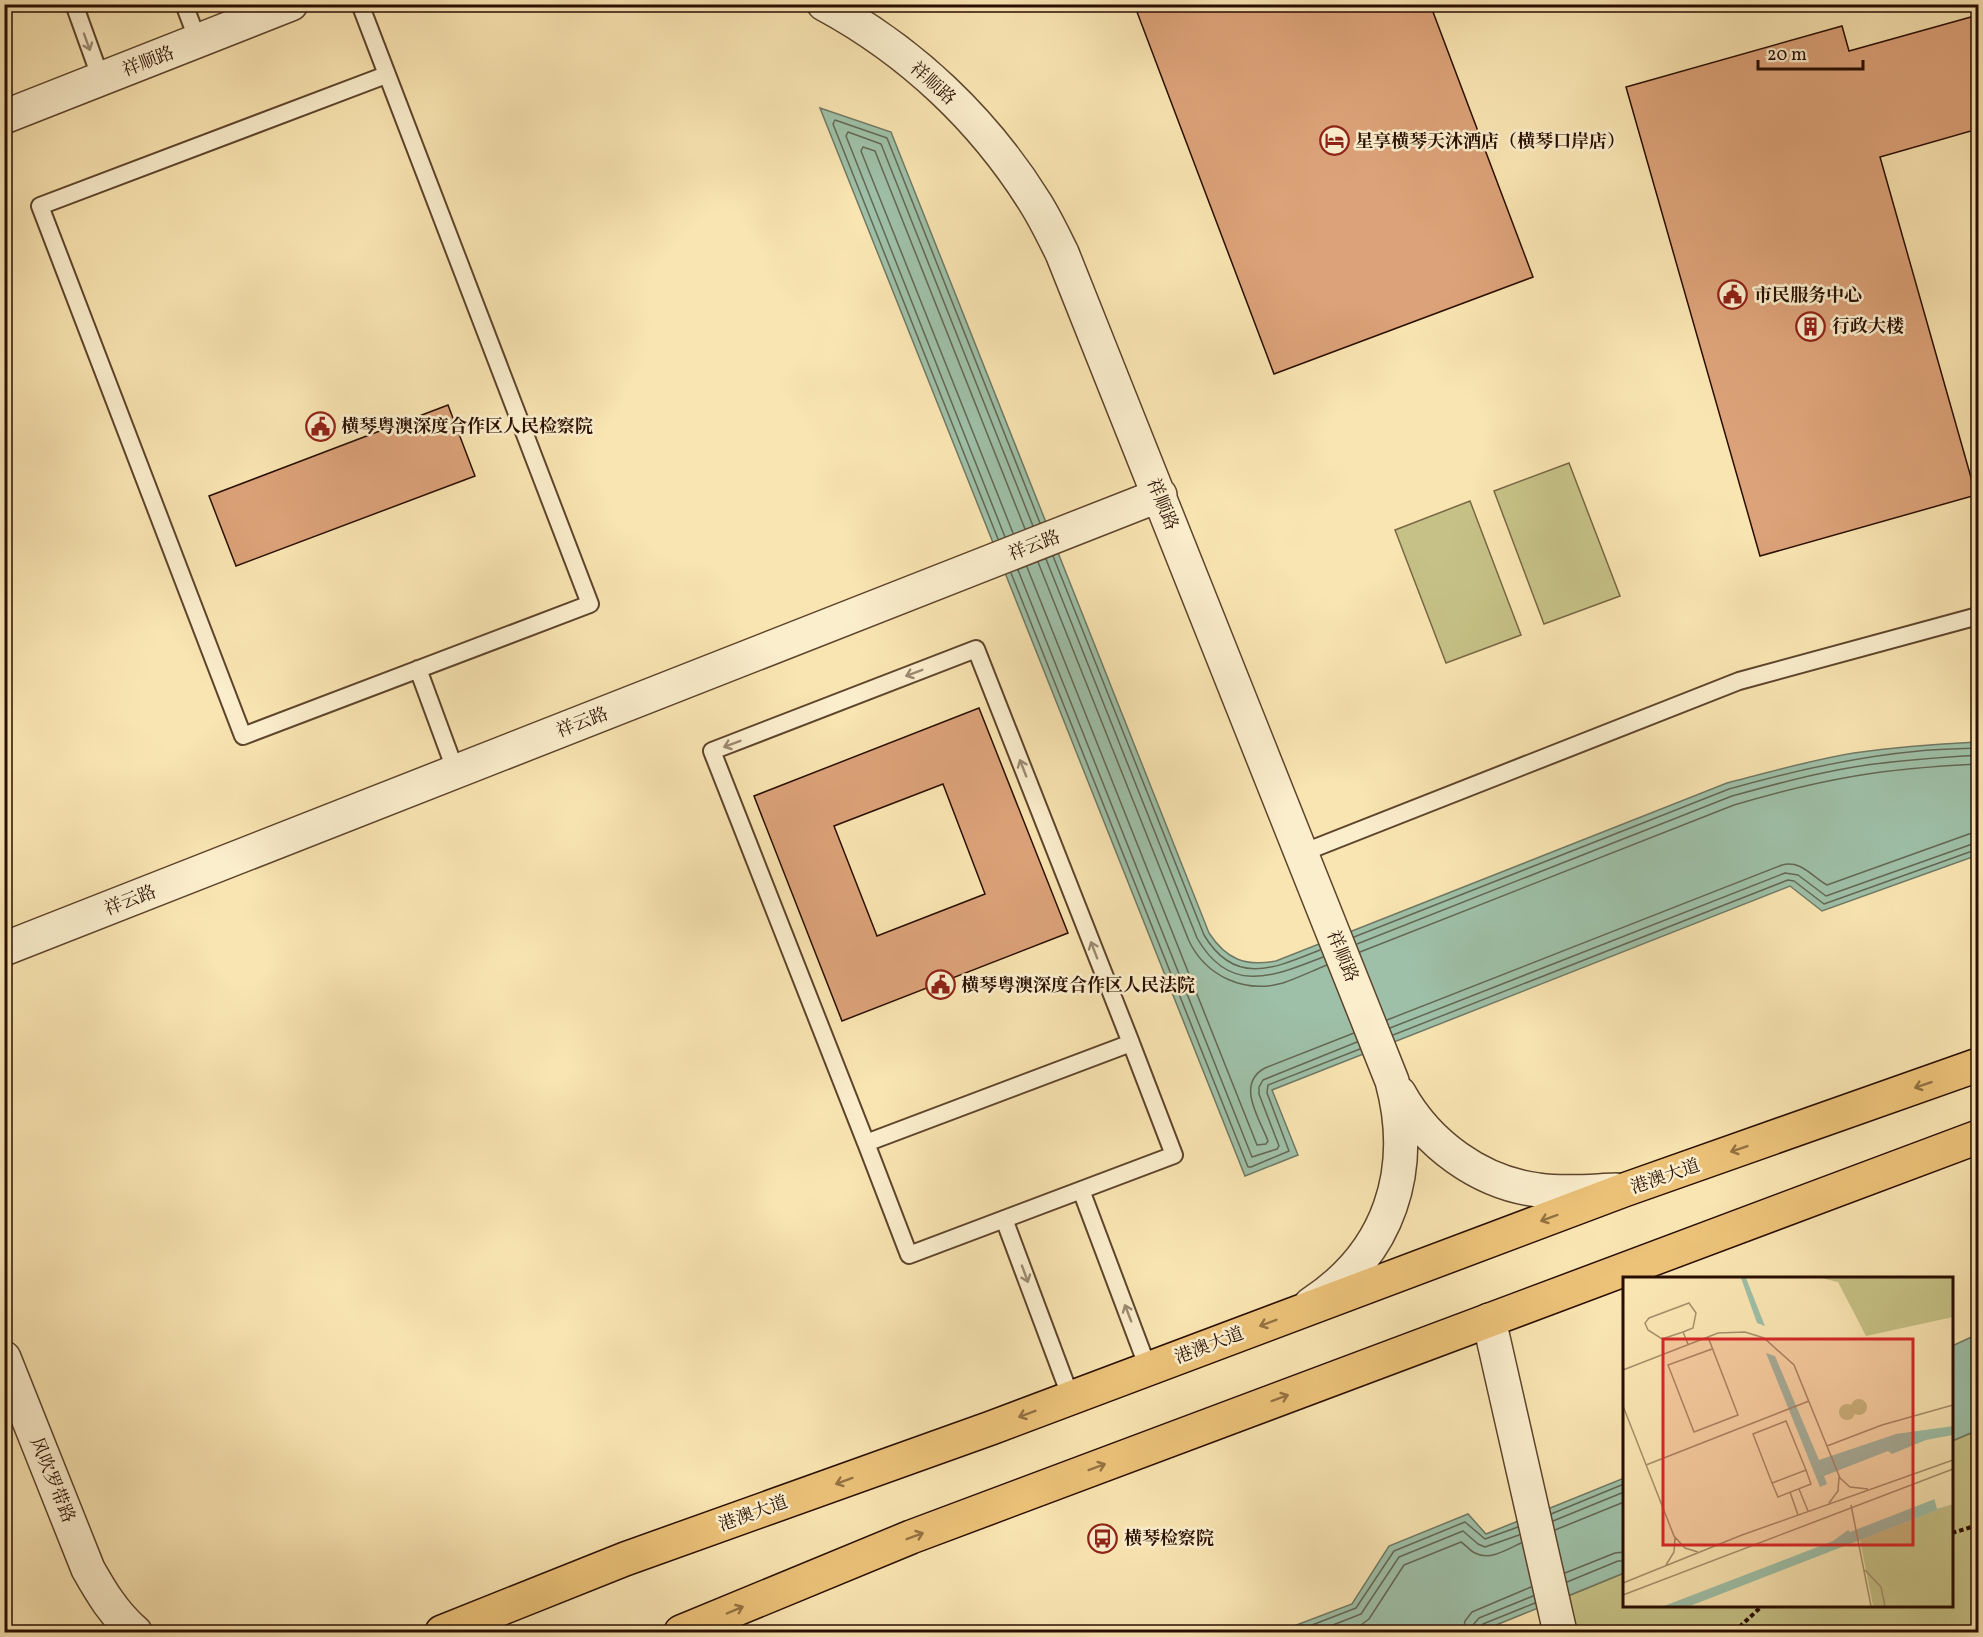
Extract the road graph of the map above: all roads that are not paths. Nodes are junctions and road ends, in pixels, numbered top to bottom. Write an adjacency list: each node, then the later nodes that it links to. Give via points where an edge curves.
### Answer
1 (74, 4): 8 (lane, one-way to 8)
2 (184, 4): 6 (lane)
3 (291, 4): 6 (street, 祥顺路)
4 (360, 4): 7 (lane)
5 (824, 4): 10 (street, 祥顺路, via 893,48 934,81 1007,161 1037,205 1062,253)
6 (198, 41): 8 (street, 祥顺路)
7 (386, 75): 12 (lane, via 590,604); 12 (lane, via 40,206 243,736)
8 (101, 79): 9 (street, 祥顺路)
9 (4, 117)
10 (1160, 495): 13 (street, 祥云路); 14 (street, 祥顺路)
11 (1978, 616): 14 (lane, via 1740,681)
12 (418, 669): 13 (lane)
13 (456, 772): 15 (street, 祥云路)
14 (1302, 853): 18 (street, 祥顺路)
15 (4, 949)
16 (1131, 1043): 20 (lane); 20 (lane, one-way to 20, via 976,649 712,752); 21 (lane, via 1174,1155)
17 (1978, 1065): 22 (main road, 港澳大道, one-way to 22)
18 (1392, 1081): 22 (street, 祥顺路, via 1421,1126 1461,1161 1485,1174 1536,1190); 24 (street, 祥顺路, via 1400,1107 1402,1151 1389,1212 1363,1258 1345,1278)
19 (1978, 1137): 25 (main road)
20 (866, 1143): 23 (lane, via 909,1255)
21 (1081, 1190): 23 (lane); 27 (lane, one-way to 21)
22 (1624, 1190): 24 (main road, 港澳大道, one-way to 24)
23 (1004, 1219): 28 (lane, one-way to 28)
24 (1303, 1310): 27 (main road, 港澳大道, one-way to 27)
25 (1489, 1320): 30 (street); 34 (main road, one-way to 25, via 921,1533)
26 (4, 1358): 29 (street, 风吹罗带路)
27 (1148, 1368): 28 (main road, 港澳大道)
28 (1071, 1398): 33 (main road, 港澳大道, one-way to 33, via 625,1559)
29 (88, 1569): 31 (street, 风吹罗带路); 32 (street, 风吹罗带路, via 104,1597)
30 (1560, 1630)
31 (99, 1632)
32 (135, 1632)
33 (442, 1632)
34 (681, 1632)

